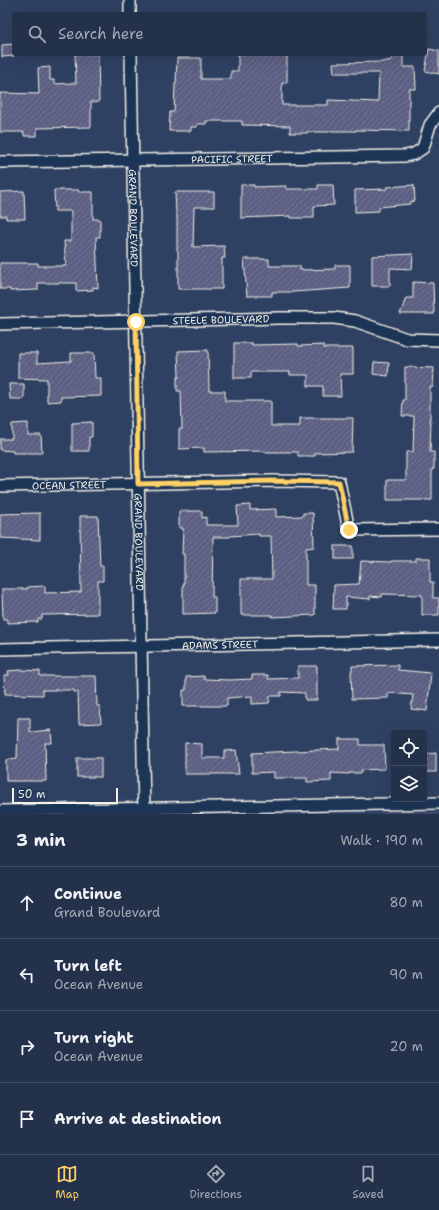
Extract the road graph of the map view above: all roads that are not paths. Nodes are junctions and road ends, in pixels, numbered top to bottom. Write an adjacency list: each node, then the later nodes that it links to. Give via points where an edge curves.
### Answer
1 (130, 0): 2 (street)
2 (130, 12)
3 (131, 56): 5 (street, GRAND BOULEVARD)
4 (439, 113): 5 (street, PACIFIC STREET, via 430,125 423,148 406,156)
5 (133, 160): 6 (street, PACIFIC STREET); 7 (street, GRAND BOULEVARD)
6 (0, 162)
7 (136, 322): 8 (street, STEELE BOULEVARD); 9 (street, STEELE BOULEVARD, via 334,318 355,321 407,339); 10 (street, GRAND BOULEVARD)
8 (0, 324)
9 (439, 340)
10 (138, 484): 11 (street, OCEAN STREET); 12 (street, OCEAN STREET, via 339,482 349,530); 14 (street, GRAND BOULEVARD)
11 (0, 486)
12 (439, 529)
13 (439, 640): 14 (street, ADAMS STREET)
14 (141, 646): 15 (street, ADAMS STREET); 18 (street, GRAND BOULEVARD)
15 (0, 649)
16 (439, 803): 18 (street)
17 (0, 811): 18 (street)
18 (144, 811)

